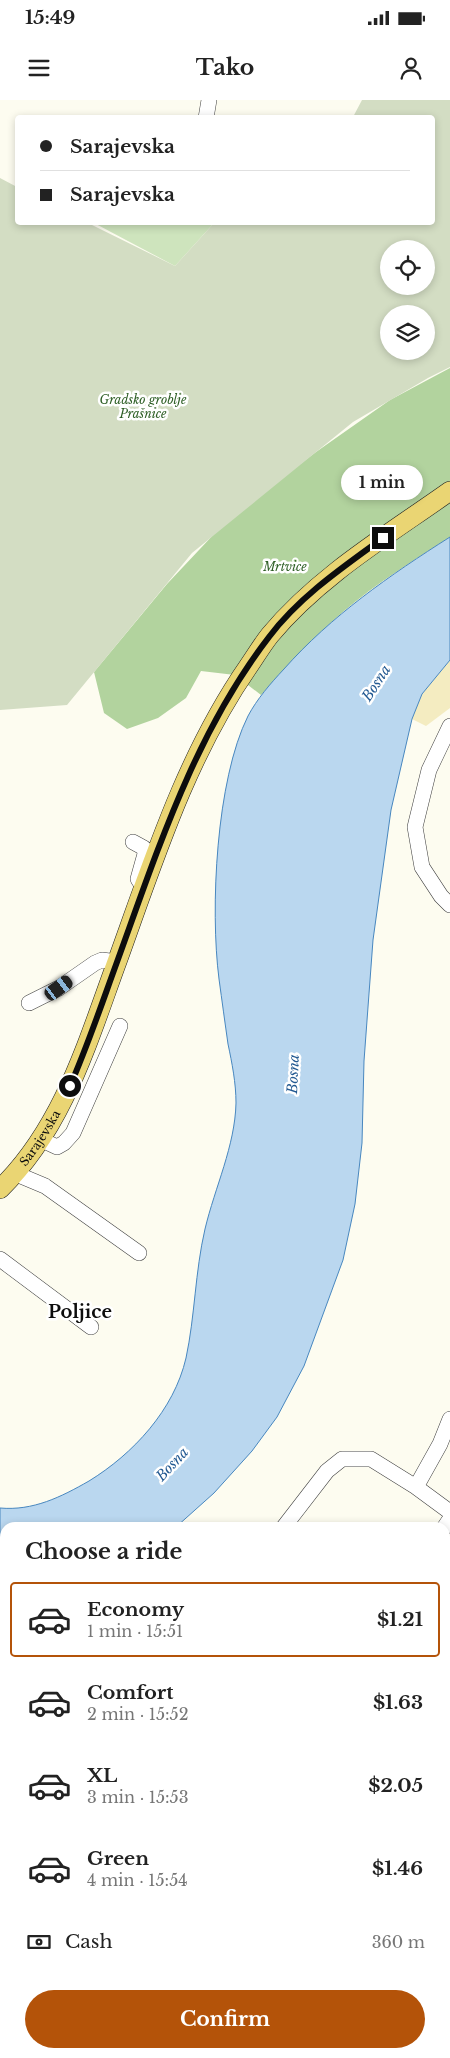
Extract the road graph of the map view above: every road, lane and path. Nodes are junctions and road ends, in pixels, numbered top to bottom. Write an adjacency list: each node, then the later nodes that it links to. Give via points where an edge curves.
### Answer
1 (208, 100): 2 (street)
2 (206, 115)
3 (450, 491): 6 (main road, Sarajevska, via 353,560 306,598 270,636 234,688 199,750)
4 (450, 726): 7 (street, via 430,770 415,827 422,868)
5 (133, 842): 6 (street, via 144,848 138,879)
6 (146, 885): 8 (main road, Sarajevska)
7 (450, 906)
8 (117, 962): 9 (street, via 95,962 59,988); 11 (main road, Sarajevska, via 78,1068)
9 (30, 1003)
10 (120, 1026): 11 (street, via 73,1133 57,1147)
11 (42, 1140): 12 (main road, Sarajevska)
12 (14, 1173): 13 (main road, Sarajevska); 14 (street, via 45,1186)
13 (0, 1189)
14 (140, 1254)
15 (0, 1259): 16 (street)
16 (91, 1327)
17 (450, 1419): 18 (street)
18 (416, 1487): 19 (street); 20 (street, via 371,1459 342,1459 327,1471)
19 (450, 1512)
20 (287, 1522)

